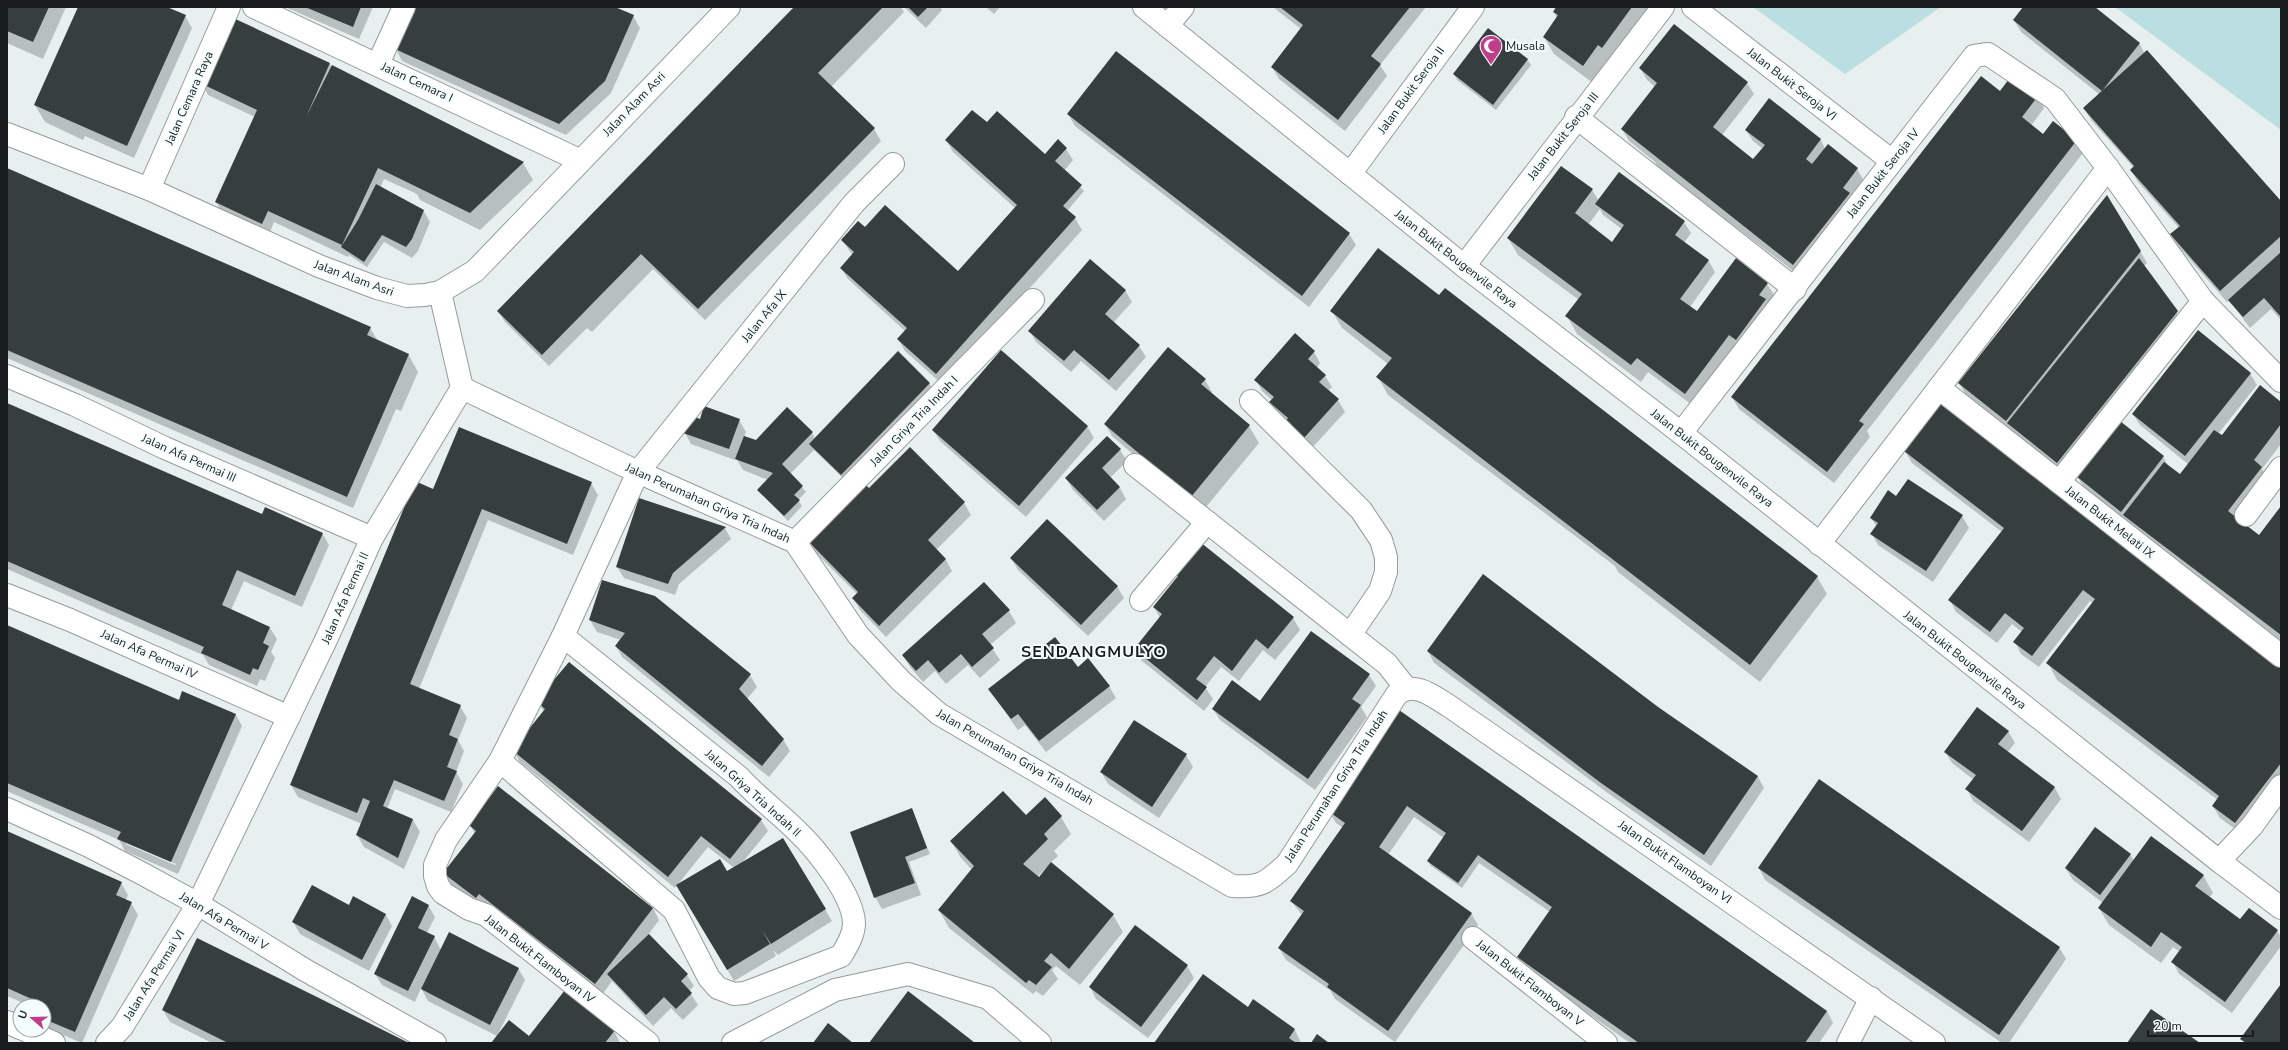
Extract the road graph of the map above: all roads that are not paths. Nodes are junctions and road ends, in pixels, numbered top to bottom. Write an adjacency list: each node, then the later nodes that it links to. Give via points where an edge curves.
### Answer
1 (229, 7): 19 (street, Jalan Cemara Raya)
2 (254, 7): 11 (street, Jalan Cemara I)
3 (404, 7): 11 (street)
4 (728, 7): 14 (street, Jalan Alam Asri)
5 (1144, 7): 10 (street, Jalan Bukit Bougenvile Raya)
6 (1183, 7): 10 (street)
7 (1473, 7): 18 (street, Jalan Bukit Seroja II)
8 (1663, 7): 12 (street, Jalan Bukit Seroja III)
9 (1693, 7): 15 (street, Jalan Bukit Seroja VI)
10 (1167, 26): 18 (street, Jalan Bukit Bougenvile Raya)
11 (378, 64): 14 (street, Jalan Cemara I)
12 (1576, 117): 20 (street, Jalan Bukit Seroja III); 21 (street)
13 (7, 134): 19 (street, Jalan Alam Asri)
14 (579, 160): 22 (street, Jalan Alam Asri, via 475,271)
15 (1892, 161): 17 (street, Jalan Bukit Seroja IV, via 1974,56 1988,54 2055,99); 21 (street, Jalan Bukit Seroja IV)
16 (893, 164): 33 (street, Jalan Afa IX, via 854,203)
17 (2108, 168): 24 (street, Jalan Bukit Seroja IV); 28 (street)
18 (1350, 174): 20 (street, Jalan Bukit Bougenvile Raya)
19 (149, 189): 22 (street, Jalan Alam Asri, via 319,266 377,288 407,296)
20 (1464, 266): 30 (street, Jalan Bukit Bougenvile Raya)
21 (1795, 288): 30 (street, Jalan Bukit Seroja IV)
22 (440, 292): 27 (street)
23 (1033, 300): 38 (street, Jalan Griya Tria Indah I)
24 (2203, 301): 26 (street, Jalan Bukit Seroja IV); 34 (street)
25 (7, 376): 37 (street, Jalan Afa Permai III)
26 (2281, 381)
27 (462, 388): 33 (street, Jalan Perumahan Griya Tria Indah); 37 (street, Jalan Afa Permai II)
28 (1939, 388): 34 (street, Jalan Bukit Melati IX); 39 (street)
29 (1251, 401): 42 (street, via 1361,510 1381,540 1386,557 1386,572 1380,591)
30 (1681, 434): 39 (street, Jalan Bukit Bougenvile Raya)
31 (1135, 465): 36 (street)
32 (2281, 468): 35 (street)
33 (638, 472): 38 (street, Jalan Perumahan Griya Tria Indah); 43 (street, Jalan Afa IX)
34 (2059, 482): 44 (street, Jalan Bukit Melati IX)
35 (2246, 515)
36 (1207, 522): 41 (street); 42 (street)
37 (372, 538): 46 (street, Jalan Afa Permai II)
38 (795, 542): 45 (street, Jalan Perumahan Griya Tria Indah, via 858,635 901,681 939,714 1232,886 1252,888 1270,880 1287,864 1384,712 1397,694)
39 (1819, 544): 50 (street, Jalan Bukit Bougenvile Raya)
40 (7, 595): 46 (street, Jalan Afa Permai IV, via 70,620)
41 (1141, 600)
42 (1350, 635): 45 (street, via 1391,668)
43 (563, 636): 47 (street, Jalan Afa IX); 47 (street, Jalan Griya Tria Indah II, via 739,777 753,793 798,832 848,898 854,923 850,942 841,956 745,993 725,992 709,978 674,910)
44 (2281, 656)
45 (1409, 687): 55 (street, Jalan Bukit Flamboyan VI, via 1433,696 1449,706)
46 (289, 717): 52 (street, Jalan Afa Permai II)
47 (500, 761): 51 (street, Jalan Afa IX, via 446,840 435,865)
48 (2281, 786): 50 (street, via 2252,826)
49 (7, 809): 52 (street, Jalan Afa Permai V, via 89,846)
50 (2219, 861): 53 (street, Jalan Bukit Bougenvile Raya)
51 (435, 876): 61 (street, Jalan Bukit Flamboyan IV, via 443,893 469,909 486,915)
52 (198, 904): 59 (street, Jalan Afa Permai VI, via 122,1027); 60 (street, Jalan Afa Permai V, via 306,970)
53 (2281, 908)
54 (1473, 938): 64 (street, Jalan Bukit Flamboyan V)
55 (1872, 998): 57 (street, Jalan Bukit Flamboyan VI); 65 (street)
56 (43, 1038): 58 (street)
57 (1923, 1040)
58 (54, 1043)
59 (107, 1043)
60 (435, 1043)
61 (648, 1043)
62 (733, 1043): 63 (street, via 835,990 908,974 988,998)
63 (1040, 1043)
64 (1606, 1043)
65 (1848, 1043)

